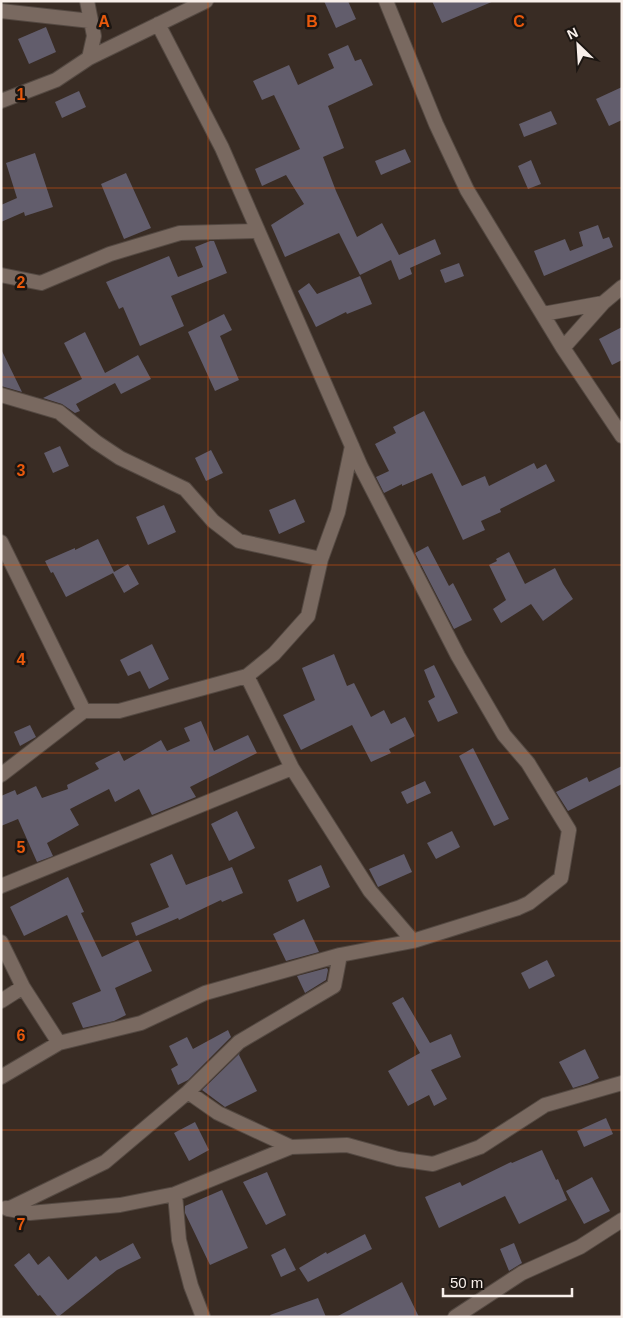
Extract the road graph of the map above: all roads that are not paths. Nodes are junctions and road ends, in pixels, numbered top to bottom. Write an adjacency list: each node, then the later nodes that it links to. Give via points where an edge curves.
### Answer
1 (86, 1): 5 (street)
2 (206, 1): 6 (street)
3 (386, 1): 13 (street, via 467,190)
4 (1, 11): 5 (street)
5 (91, 21): 7 (street, via 94,36)
6 (158, 24): 7 (street); 9 (street, via 222,148)
7 (89, 58): 8 (street, via 56,80)
8 (1, 101)
9 (258, 231): 10 (street, via 180,233 110,254 41,283); 17 (street)
10 (1, 275)
11 (622, 287): 12 (street)
12 (603, 303): 13 (street); 14 (street)
13 (543, 314): 14 (street)
14 (563, 348): 16 (street)
15 (1, 396): 19 (street, via 60,412 120,458 185,489 213,521 239,540)
16 (622, 436)
17 (352, 446): 19 (street, via 338,512); 25 (street, via 458,656 504,735 528,763 569,830 561,878 529,903)
18 (1, 542): 21 (street)
19 (321, 559): 20 (street, via 308,616 274,654)
20 (248, 676): 21 (street, via 119,711); 22 (street)
21 (84, 711): 23 (street)
22 (292, 768): 24 (street); 25 (street, via 370,892)
23 (1, 775)
24 (1, 886)
25 (413, 941): 27 (street)
26 (1, 942): 28 (street)
27 (340, 955): 30 (street, via 205,993 141,1023); 33 (street, via 334,986 239,1042)
28 (23, 987): 29 (street); 30 (street)
29 (1, 1001)
30 (59, 1043): 31 (street)
31 (1, 1077)
32 (622, 1083): 34 (street, via 545,1105 480,1147 433,1164 398,1160 346,1145)
33 (188, 1092): 34 (street, via 218,1112); 36 (street, via 105,1162)
34 (290, 1147): 35 (street)
35 (174, 1194): 36 (street, via 120,1205 30,1213); 38 (street, via 179,1240)
36 (5, 1208)
37 (622, 1220): 39 (street, via 580,1247 522,1273)
38 (203, 1317)
39 (455, 1317)

